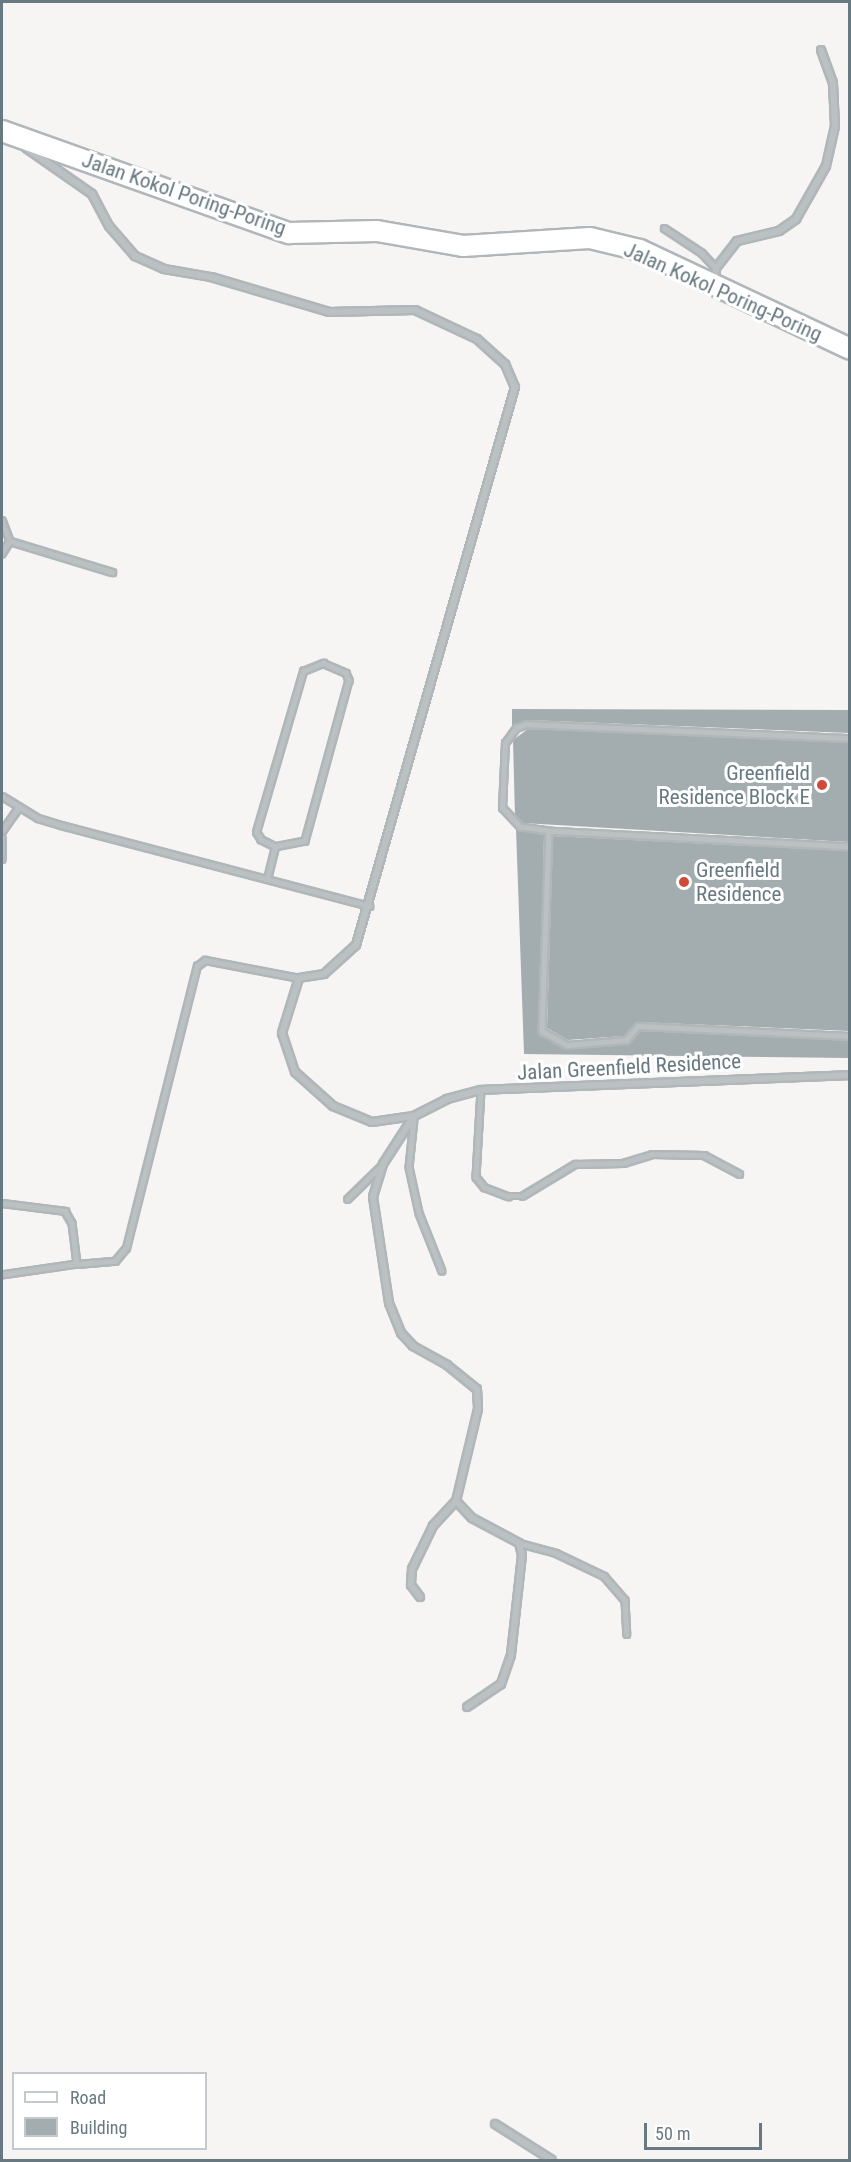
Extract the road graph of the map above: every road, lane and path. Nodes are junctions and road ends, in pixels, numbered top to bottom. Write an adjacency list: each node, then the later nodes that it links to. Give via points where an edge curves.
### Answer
1 (820, 50): 4 (street, via 834,83 835,126 826,166 814,193 796,219 779,231 737,241)
2 (2, 132): 5 (main road, Jalan Kokol Poring-Poring, via 289,233 377,231 463,246 590,238 640,250); 21 (street, via 92,194 109,225 135,256 164,269 211,277 329,312 415,310 463,329 505,364 515,387)
3 (664, 228): 4 (lane, via 702,253)
4 (716, 268): 5 (street)
5 (714, 289): 6 (main road, Jalan Kokol Poring-Poring)
6 (849, 349)
7 (2, 520): 8 (lane)
8 (10, 541): 9 (lane); 10 (lane)
9 (2, 554)
10 (112, 572)
11 (849, 738): 15 (lane, via 527,724 516,728 504,743 502,808 520,827)
12 (2, 796): 13 (lane)
13 (20, 807): 14 (lane); 20 (lane, via 61,825)
14 (2, 831)
15 (549, 831): 18 (lane); 23 (lane, via 542,1031 567,1045 626,1040 638,1026)
16 (2, 837): 19 (lane)
17 (275, 847): 17 (lane, via 305,841 349,680 336,667 323,663 303,670 256,832 261,840); 20 (lane)
18 (849, 847)
19 (2, 859)
20 (267, 879): 21 (lane)
21 (370, 906): 22 (street, via 356,945 339,963 324,974)
22 (299, 978): 26 (street, via 282,1033 295,1072 333,1106 372,1122); 31 (lane, via 205,960 197,966 126,1248 115,1261)
23 (849, 1036)
24 (849, 1075): 25 (street, Jalan Greenfield Residence)
25 (481, 1090): 26 (street, Jalan Greenfield Residence, via 447,1099); 28 (lane, via 476,1177 484,1187 508,1196 522,1196 575,1164 623,1163 652,1154 704,1155)
26 (414, 1116): 27 (street); 32 (lane, via 409,1167 419,1214)
27 (383, 1164): 29 (lane); 34 (street, via 373,1197 389,1303 401,1333 477,1389 474,1431)
28 (740, 1174)
29 (347, 1199)
30 (2, 1203): 31 (lane, via 65,1211 72,1223)
31 (77, 1264): 33 (lane)
32 (442, 1271)
33 (2, 1275)
34 (456, 1501): 35 (street, via 472,1518); 36 (street, via 433,1526 411,1569 411,1585)
35 (519, 1543): 37 (lane, via 556,1553 604,1576 625,1600); 38 (street, via 522,1555 511,1655 497,1689)
36 (420, 1597)
37 (627, 1634)
38 (467, 1707)
39 (495, 2124): 40 (street)
40 (552, 2160)

